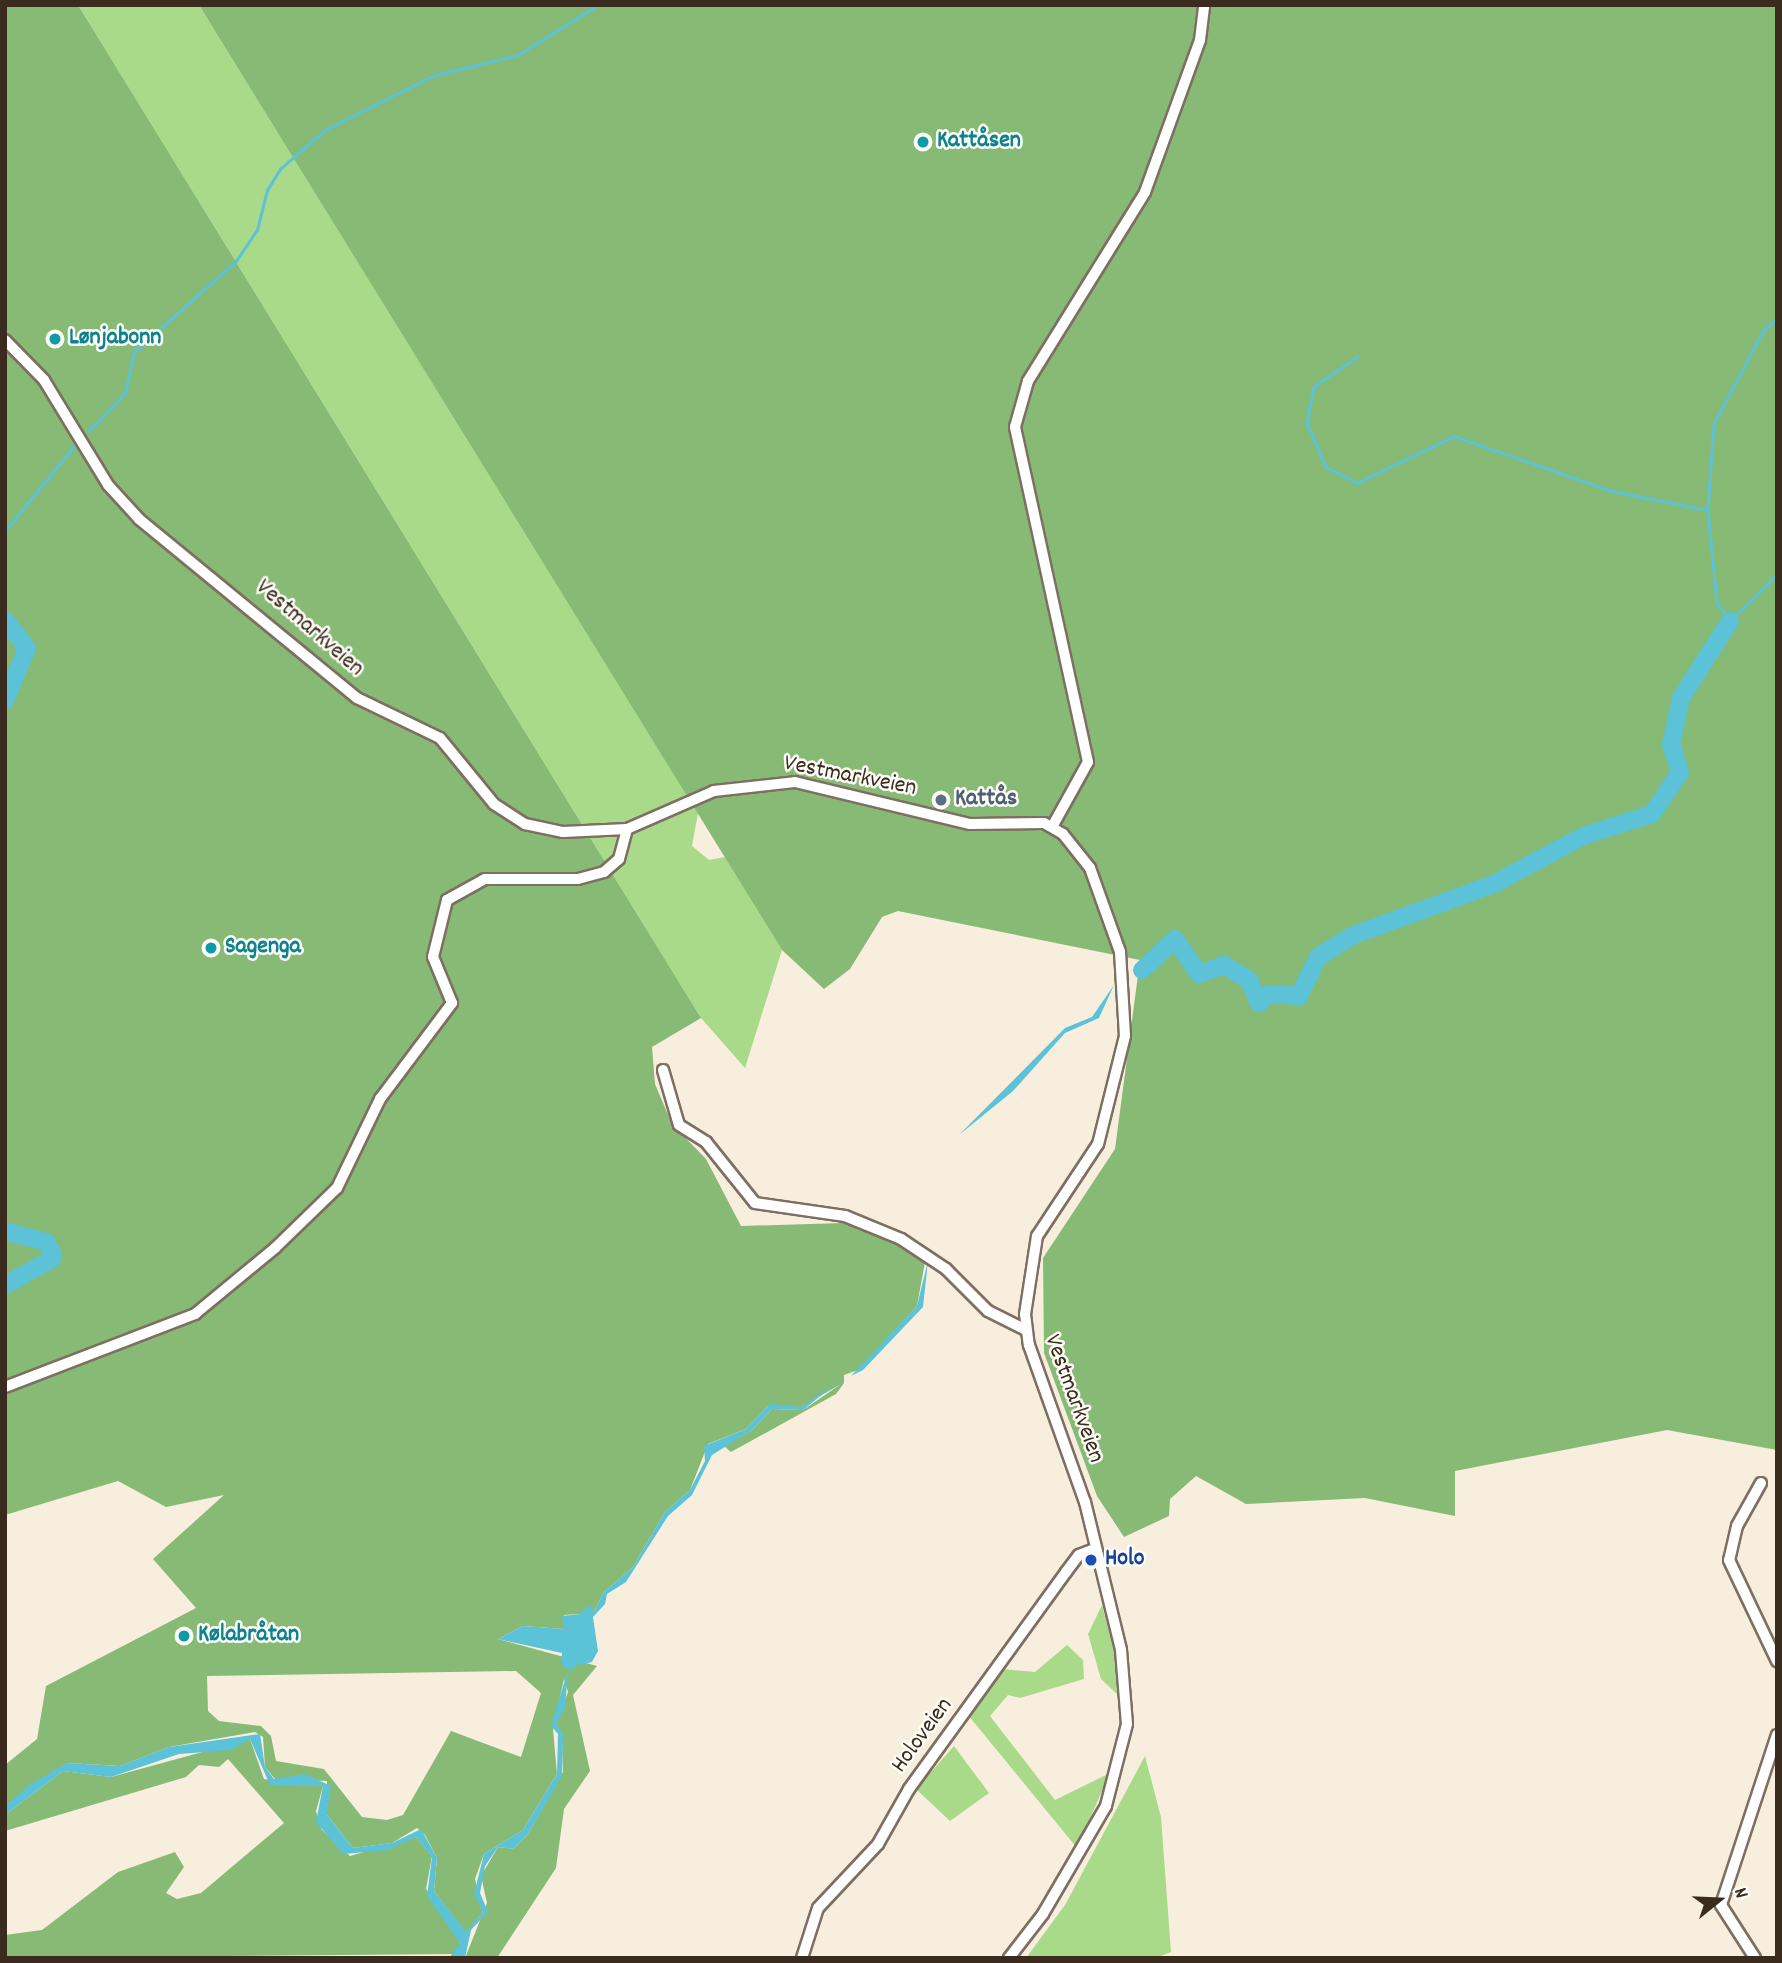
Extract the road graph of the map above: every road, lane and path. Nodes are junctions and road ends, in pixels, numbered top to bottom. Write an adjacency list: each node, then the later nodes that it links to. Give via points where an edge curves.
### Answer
1 (1204, 5): 3 (street, via 1200,40 1145,192 1028,381 1015,427 1088,762)
2 (5, 340): 4 (street, Vestmarkveien, via 44,380 122,502 357,698 440,738 482,791 514,818 562,832)
3 (1052, 827): 4 (street, Vestmarkveien, via 1028,821 970,824 775,781 714,791); 6 (street, Vestmarkveien, via 1081,854 1106,901 1120,952 1126,1018 1117,1082 1098,1144 1032,1252)
4 (627, 829): 7 (street, via 619,859 604,872 555,880 485,878 447,900 433,957 453,999 380,1099 337,1188 275,1248 195,1314)
5 (663, 1070): 6 (street, via 679,1125 706,1142 755,1203 845,1216 891,1234 946,1269 988,1311)
6 (1026, 1330): 9 (street, Vestmarkveien, via 1077,1471)
7 (5, 1387)
8 (1761, 1483): 10 (street, via 1737,1526 1729,1560)
9 (1096, 1549): 12 (street, Holoveien, via 1079,1555 909,1789 878,1844 818,1908); 13 (street, Vestmarkveien, via 1126,1681 1125,1748 1117,1781 1090,1837)
10 (1777, 1661)
11 (1777, 1735): 14 (street, via 1721,1905)
12 (802, 1958)
13 (1009, 1958)
14 (1755, 1958)

